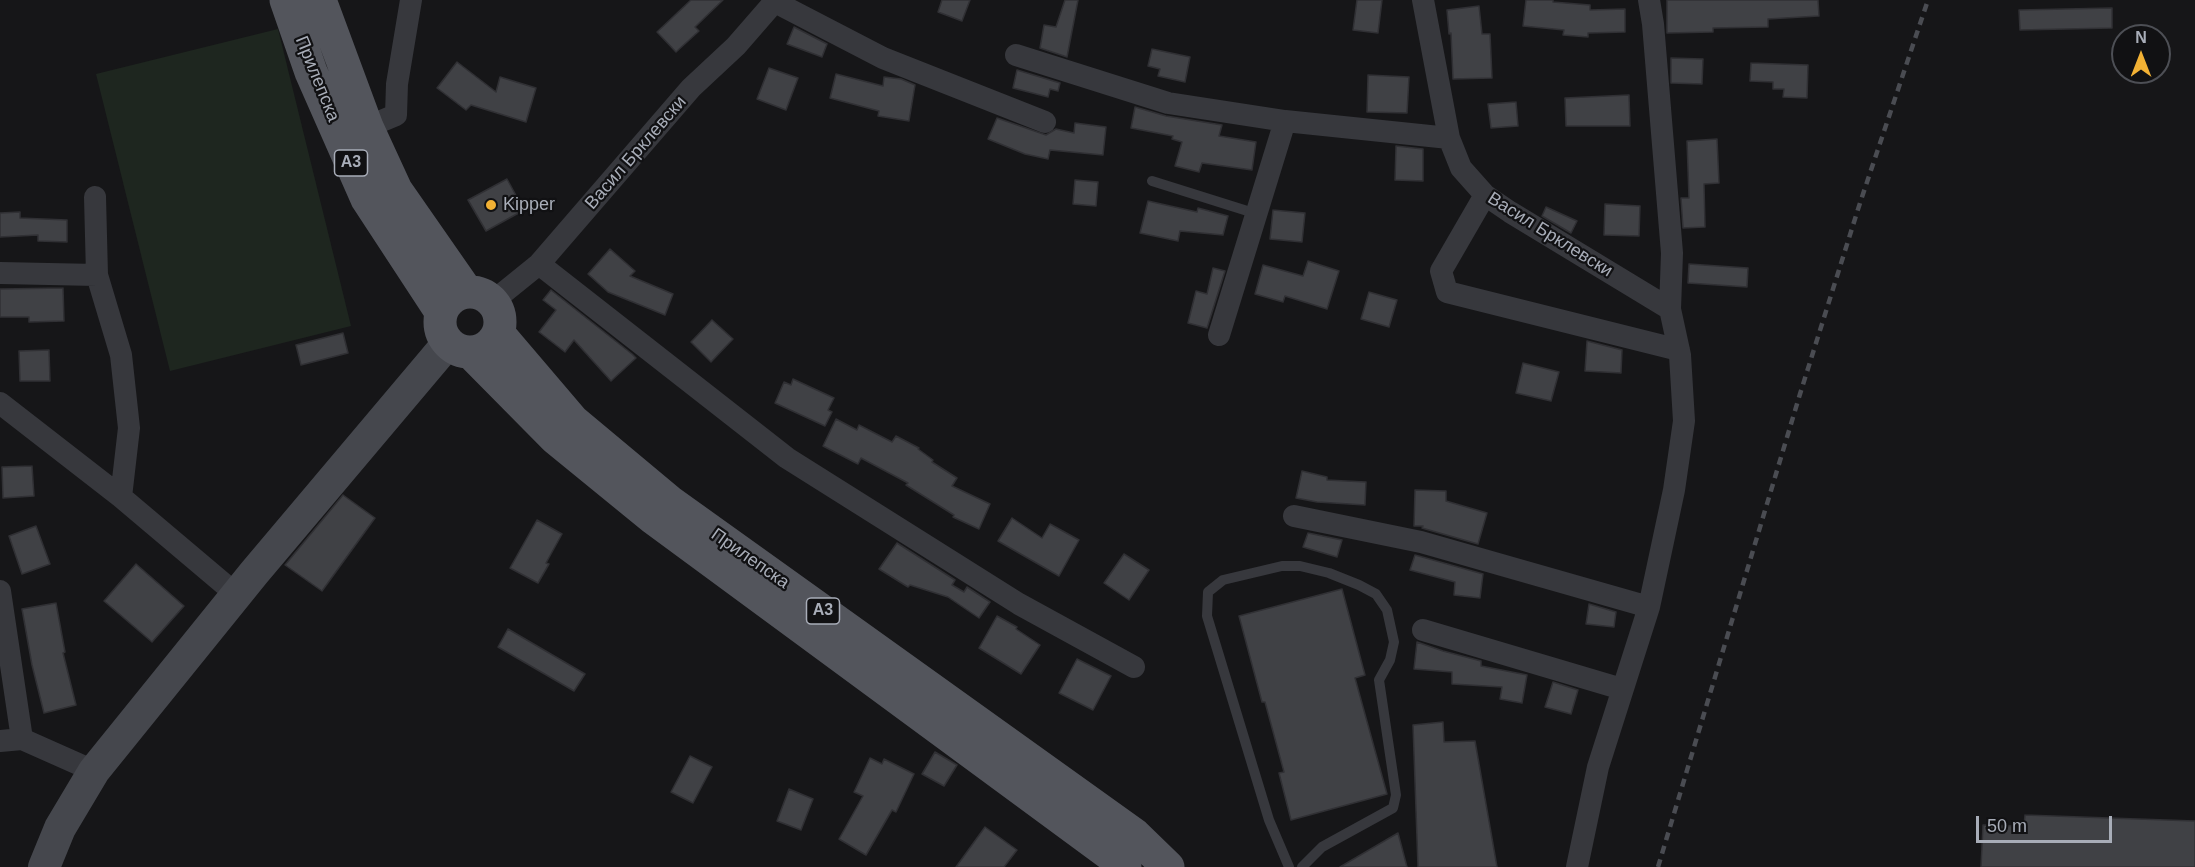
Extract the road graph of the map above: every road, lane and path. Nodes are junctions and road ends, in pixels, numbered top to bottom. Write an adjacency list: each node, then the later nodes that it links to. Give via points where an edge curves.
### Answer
1 (286, 0): 23 (main road, Прилепска / A3, via 311,72 367,199)
2 (320, 0): 10 (main road, Прилепска / A3)
3 (411, 0): 10 (street, via 397,84 396,115)
4 (1423, 0): 11 (street, Васил Брклевски)
5 (1649, 0): 20 (street, via 1672,253)
6 (776, 1): 9 (street, via 883,58); 16 (street, Васил Брклевски, via 691,88)
7 (1016, 55): 8 (street, via 1168,103)
8 (1286, 121): 11 (street); 15 (street)
9 (1045, 122)
10 (367, 127): 19 (main road, Прилепска / A3, via 396,190)
11 (1449, 138): 13 (street, Васил Брклевски, via 1461,168)
12 (1152, 181): 15 (lane)
13 (1485, 195): 20 (street, Васил Брклевски); 24 (street, via 1442,271 1447,292)
14 (95, 197): 18 (street)
15 (1257, 214): 22 (street)
16 (539, 264): 19 (street, Васил Брклевски); 32 (street, via 788,458 1018,604)
17 (0, 273): 18 (street)
18 (97, 275): 26 (street, via 121,355 129,428)
19 (479, 297): 21 (main road, A3, via 500,317); 23 (main road, via 451,298)
20 (1670, 309): 24 (street)
21 (498, 333): 23 (main road, via 487,347); 39 (main road, Прилепска / A3, via 573,421 670,502 1135,835)
22 (1219, 335)
23 (453, 336): 29 (street); 38 (main road, Прилепска / A3, via 555,438 654,518)
24 (1679, 350): 30 (street, via 1684,421)
25 (0, 403): 26 (street)
26 (121, 497): 29 (street)
27 (1294, 516): 30 (street, via 1421,542)
28 (0, 591): 34 (street)
29 (237, 595): 36 (street)
30 (1649, 607): 33 (street)
31 (1423, 630): 33 (street)
32 (1134, 666)
33 (1622, 689): 42 (street, via 1598,767)
34 (22, 739): 35 (street); 36 (street)
35 (0, 741)
36 (94, 771): 37 (street, via 60,828)
37 (44, 867)
38 (1125, 867)
39 (1168, 867)
40 (1289, 867): 41 (lane, via 1269,820 1207,616 1208,592 1222,580 1282,566 1329,573 1376,594 1387,610 1394,642 1379,680 1396,795 1392,808 1322,847)
41 (1302, 867)
42 (1576, 867)

